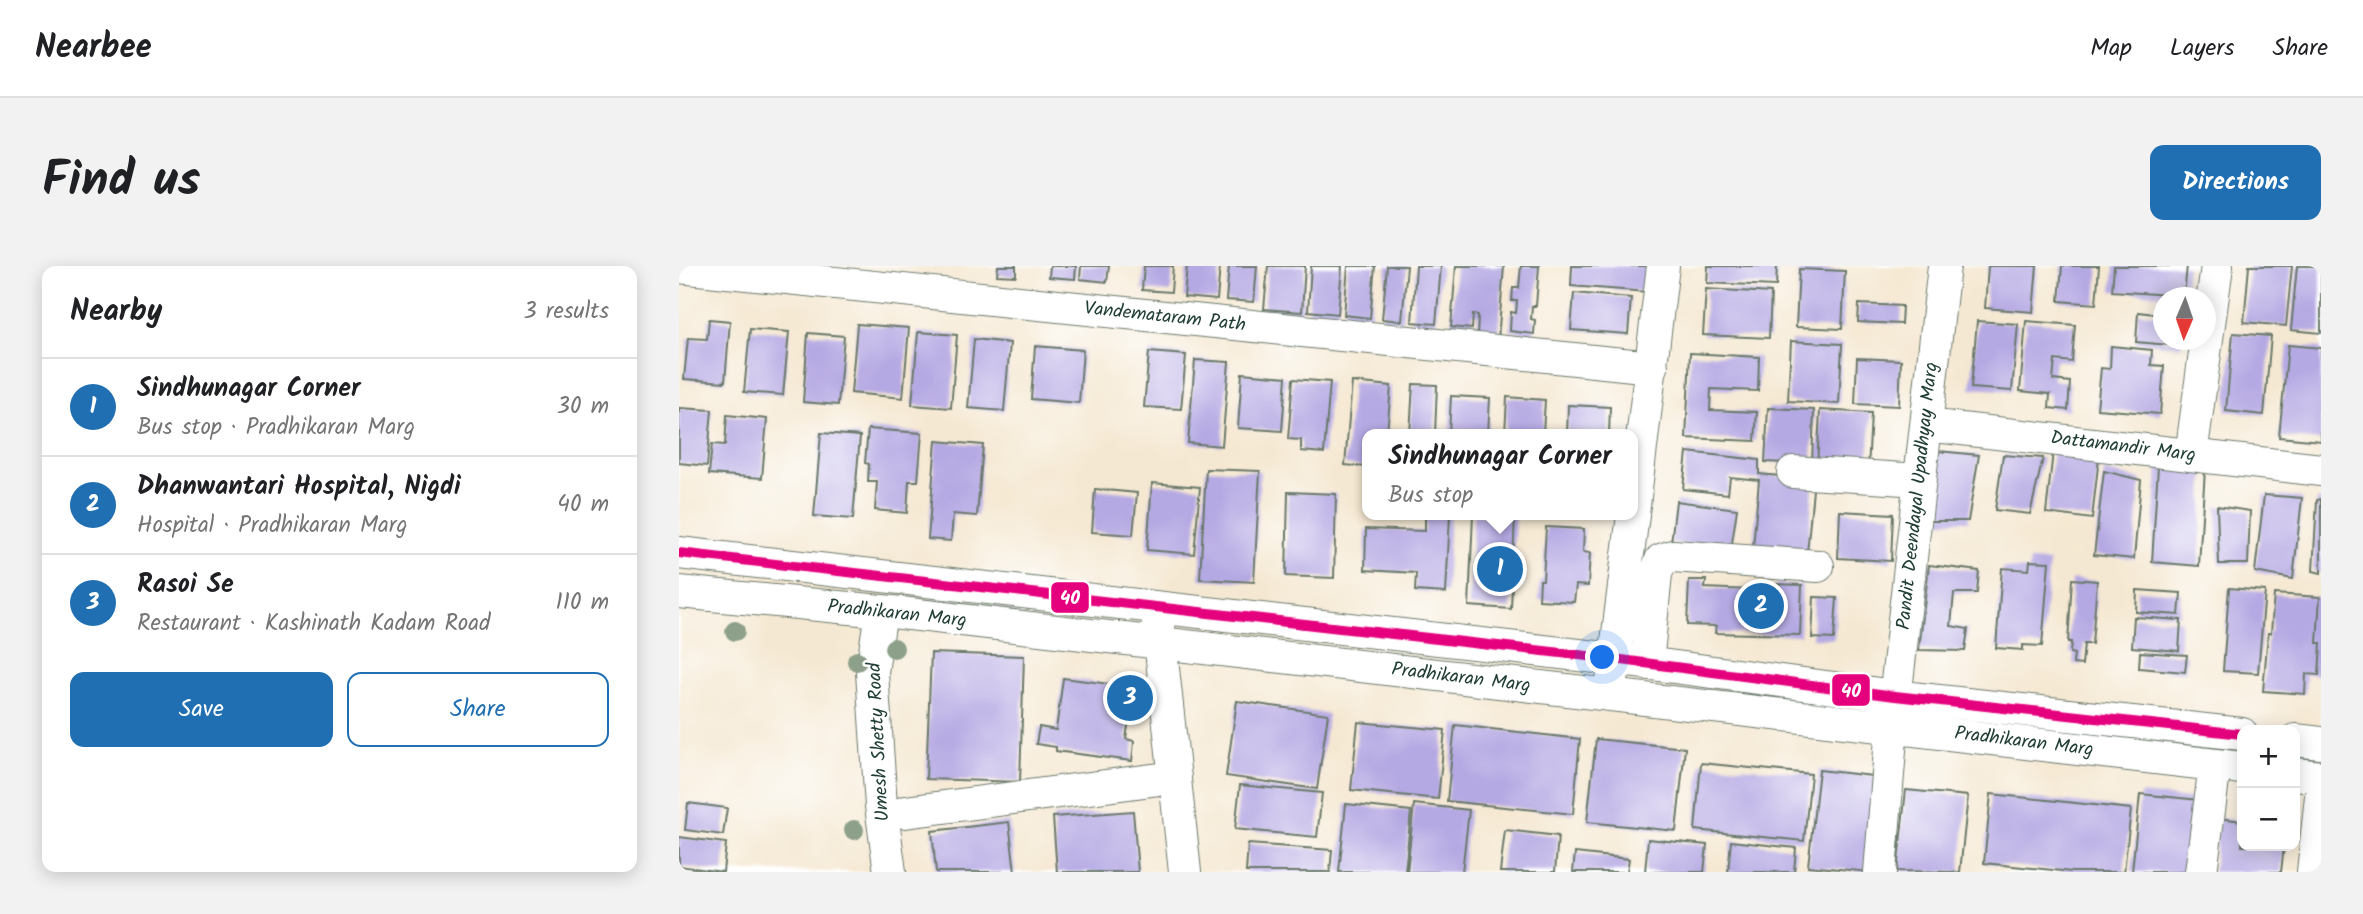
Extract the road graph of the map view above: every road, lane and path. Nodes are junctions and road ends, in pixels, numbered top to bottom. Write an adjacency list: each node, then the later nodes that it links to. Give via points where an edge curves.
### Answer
1 (1663, 266): 6 (street)
2 (1944, 266): 7 (street, Pandit Deendayal Upadhyay Marg)
3 (2217, 266): 8 (street)
4 (683, 267): 5 (street, Vandemataram Path)
5 (927, 279): 6 (street, Vandemataram Path)
6 (1652, 367): 11 (street)
7 (1926, 425): 8 (street, Dattamandir Marg); 12 (street, Pandit Deendayal Upadhyay Marg)
8 (2191, 455): 9 (street, Dattamandir Marg)
9 (2321, 470)
10 (1793, 472): 12 (street)
11 (1638, 475)
12 (1920, 480): 23 (street, Pandit Deendayal Upadhyay Marg)
13 (1632, 520): 20 (street)
14 (679, 553): 17 (street, Pradhikaran Marg)
15 (1818, 566): 21 (street, via 1672,556 1661,560)
16 (679, 592): 18 (street, Pradhikaran Marg)
17 (1156, 607): 19 (street); 20 (street, Pradhikaran Marg)
18 (881, 611): 19 (street, Pradhikaran Marg); 33 (street, Umesh Shetty Road, via 872,673)
19 (1160, 643): 22 (street, Pradhikaran Marg); 30 (street)
20 (1614, 659): 21 (street, Pradhikaran Marg); 22 (street)
21 (1647, 664): 23 (street, Pradhikaran Marg)
22 (1610, 696): 23 (street, Pradhikaran Marg)
23 (1893, 711): 24 (street, Pradhikaran Marg); 27 (street, Pradhikaran Marg); 35 (street, Pandit Deendayal Upadhyay Marg)
24 (2237, 734)
25 (2300, 741): 26 (street)
26 (2321, 743)
27 (2229, 766): 36 (street)
28 (2300, 775): 29 (street)
29 (2321, 777)
30 (1175, 778): 32 (street); 34 (street)
31 (2321, 796): 37 (street)
32 (905, 812)
33 (890, 872)
34 (1185, 872)
35 (1879, 872)
36 (2201, 872)
37 (2313, 872)

